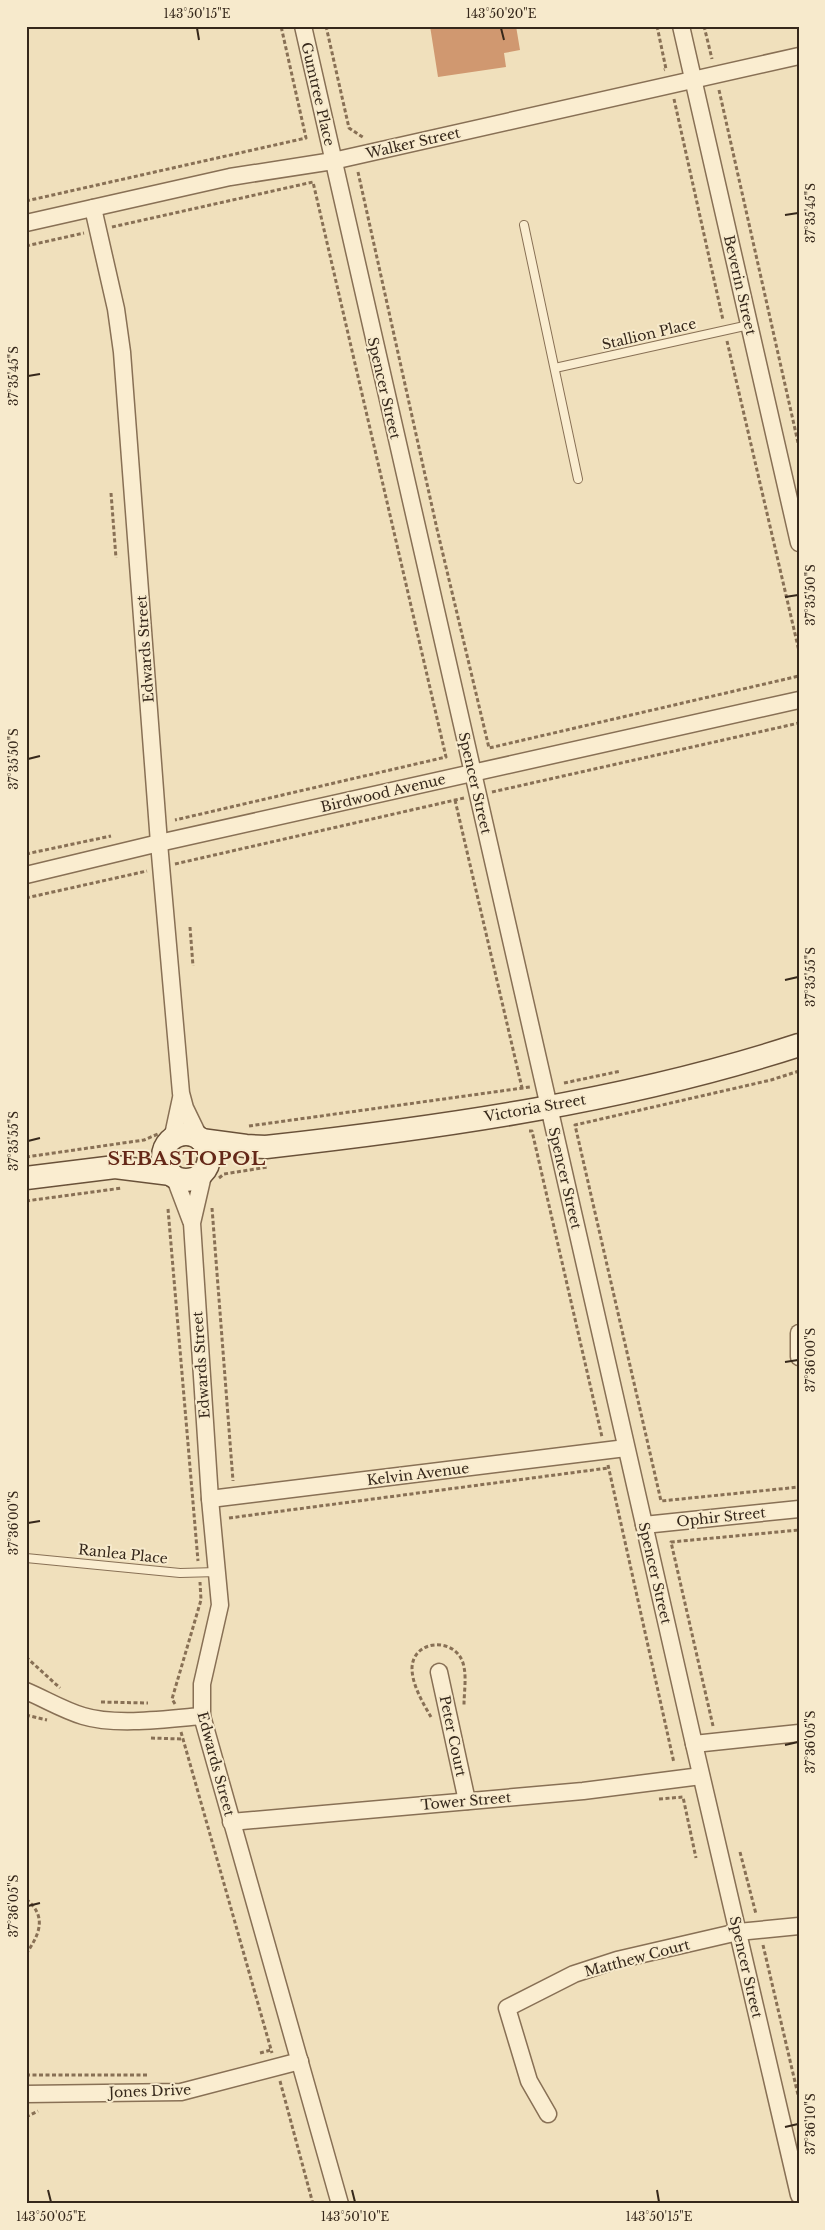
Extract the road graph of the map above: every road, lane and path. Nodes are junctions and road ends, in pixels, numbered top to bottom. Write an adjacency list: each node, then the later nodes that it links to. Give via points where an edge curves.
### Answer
1 (281, 26): 16 (path, via 306,138)
2 (303, 26): 14 (street, Gumtree Place)
3 (326, 26): 13 (path)
4 (657, 26): 9 (path)
5 (681, 26): 10 (street, Beverin Street)
6 (704, 26): 8 (path)
7 (799, 56): 10 (street, Walker Street)
8 (712, 59)
9 (666, 69)
10 (694, 80): 14 (street, Walker Street); 22 (street, Beverin Street)
11 (718, 89): 25 (path)
12 (674, 99): 23 (path)
13 (349, 128)
14 (332, 161): 17 (street, Walker Street, via 230,177); 34 (street, Spencer Street)
15 (358, 172): 31 (path, via 489,748)
16 (26, 201)
17 (93, 208): 18 (street, Walker Street); 20 (street, Edwards Street)
18 (26, 223)
19 (524, 225): 24 (lane)
20 (98, 230): 21 (path); 37 (path, via 313,182 446,757); 39 (street, Edwards Street, via 122,352)
21 (26, 246)
22 (749, 325): 23 (lane, Stallion Place); 28 (street, Beverin Street)
23 (725, 330): 24 (lane, Stallion Place); 30 (path)
24 (555, 368): 26 (lane)
25 (799, 447)
26 (578, 479)
27 (111, 493): 29 (path)
28 (799, 543)
29 (116, 558)
30 (799, 651)
31 (799, 676)
32 (799, 700): 34 (street, Birdwood Avenue)
33 (799, 723): 35 (path)
34 (472, 774): 35 (street, Spencer Street); 39 (street, Birdwood Avenue)
35 (477, 795): 36 (path); 49 (street, Spencer Street)
36 (455, 800): 41 (path); 50 (path)
37 (175, 820)
38 (116, 835): 40 (path)
39 (159, 843): 41 (street, Edwards Street); 42 (street, Birdwood Avenue)
40 (26, 854)
41 (162, 867): 43 (path); 51 (street, Edwards Street)
42 (26, 876)
43 (26, 898)
44 (190, 927): 45 (path)
45 (193, 966)
46 (799, 1045): 52 (street, Victoria Street, via 735,1066)
47 (628, 1070): 49 (path)
48 (799, 1071): 74 (path, via 575,1125 661,1501)
49 (545, 1086): 50 (path); 52 (street, Spencer Street)
50 (522, 1088): 53 (path)
51 (181, 1093): 55 (street, Edwards Street); 56 (street, Edwards Street, via 184,1108)
52 (550, 1107): 57 (street, Victoria Street); 70 (street, Spencer Street)
53 (240, 1127)
54 (532, 1131): 71 (path)
55 (173, 1135): 56 (street); 58 (path, via 162,1124 157,1134 149,1139); 59 (street, via 135,1159); 61 (street, via 164,1151 167,1169)
56 (200, 1139): 57 (street, Victoria Street); 60 (street, via 209,1155)
57 (266, 1147): 60 (street, Victoria Street, via 244,1153)
58 (26, 1157)
59 (107, 1167): 61 (street); 62 (street)
60 (213, 1174): 61 (street, via 190,1180); 67 (street, Edwards Street, via 195,1204)
61 (172, 1175): 67 (street, Edwards Street)
62 (26, 1178)
63 (124, 1188): 64 (path)
64 (26, 1201)
65 (168, 1206): 82 (path)
66 (212, 1206): 73 (path)
67 (192, 1223): 75 (street, Edwards Street)
68 (799, 1333): 69 (street)
69 (799, 1357)
70 (626, 1448): 71 (street, Kelvin Avenue); 78 (street, Spencer Street)
71 (605, 1451): 72 (path); 75 (street, Kelvin Avenue)
72 (608, 1468): 77 (path); 98 (path)
73 (233, 1486)
74 (799, 1487)
75 (210, 1499): 81 (street, Edwards Street)
76 (799, 1508): 78 (street, Ophir Street)
77 (229, 1518)
78 (644, 1525): 97 (street, Spencer Street)
79 (799, 1530): 95 (path, via 670,1542)
80 (26, 1558): 82 (lane, Ranlea Place)
81 (218, 1572): 82 (lane, Ranlea Place); 93 (street, Edwards Street, via 219,1614 202,1684)
82 (199, 1573): 88 (path, via 201,1600)
83 (444, 1644): 92 (path, via 453,1648 463,1663)
84 (26, 1657): 86 (path)
85 (439, 1672): 101 (street, Peter Court)
86 (62, 1689)
87 (26, 1691): 94 (street, via 85,1716 114,1720)
88 (172, 1699): 91 (path); 94 (path)
89 (99, 1702): 90 (path)
90 (153, 1702)
91 (167, 1702)
92 (464, 1711)
93 (202, 1716): 94 (street); 102 (street, Edwards Street)
94 (178, 1718): 110 (path)
95 (713, 1726)
96 (799, 1733): 97 (street)
97 (694, 1744): 99 (street, Spencer Street)
98 (675, 1763)
99 (701, 1776): 101 (street, Tower Street); 108 (street, Spencer Street)
100 (683, 1797): 104 (path)
101 (467, 1801): 102 (street, Tower Street)
102 (231, 1822): 112 (street, Edwards Street)
103 (740, 1852): 107 (path)
104 (696, 1858)
105 (26, 1899): 109 (path, via 36,1910 40,1924 36,1940)
106 (799, 1926): 107 (street)
107 (759, 1929): 108 (street); 117 (path)
108 (738, 1932): 118 (street, Matthew Court, via 601,1965 564,1978 507,2008 529,2081); 119 (street, Spencer Street)
109 (26, 1954)
110 (271, 2050): 111 (path); 113 (path)
111 (254, 2055)
112 (300, 2061): 113 (street, Jones Drive); 121 (street, Edwards Street)
113 (277, 2067): 116 (street, Jones Drive, via 181,2092); 120 (path)
114 (26, 2075): 115 (path)
115 (154, 2075)
116 (26, 2094)
117 (799, 2100)
118 (548, 2114)
119 (799, 2195)
120 (313, 2204)
121 (340, 2204)

